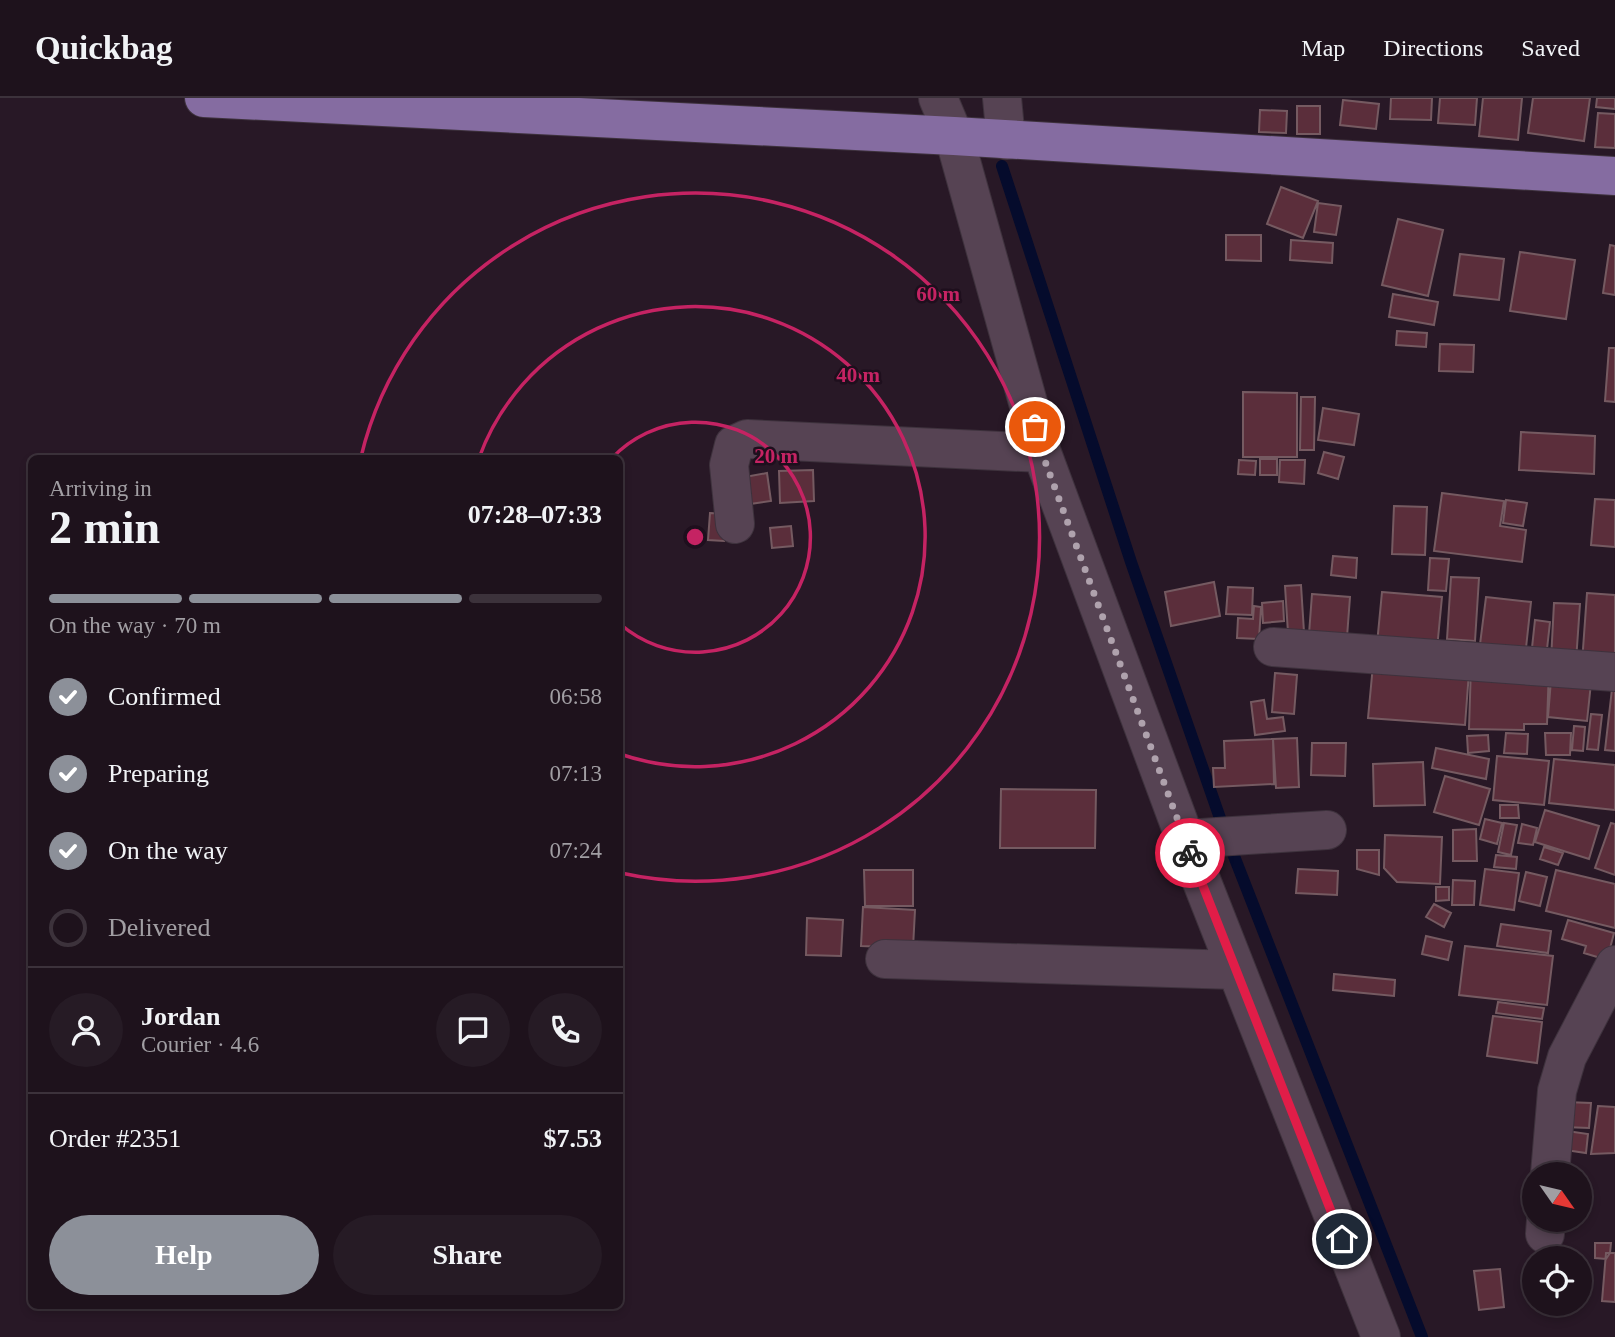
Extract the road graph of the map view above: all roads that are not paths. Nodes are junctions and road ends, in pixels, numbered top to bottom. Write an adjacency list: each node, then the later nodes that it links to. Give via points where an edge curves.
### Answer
1 (204, 98): 4 (main road)
2 (938, 98): 4 (street)
3 (1002, 98): 5 (street)
4 (954, 136): 5 (main road); 7 (street)
5 (1006, 140): 6 (main road)
6 (1615, 176)
7 (1042, 453): 8 (street, via 747,439 734,445 729,464); 12 (street)
8 (735, 524)
9 (1273, 648): 10 (street)
10 (1615, 672)
11 (1326, 830): 12 (street)
12 (1185, 839): 15 (street)
13 (885, 959): 15 (street)
14 (1615, 965): 16 (street, via 1567,1057 1557,1091)
15 (1236, 970): 17 (street)
16 (1551, 1162)
17 (1381, 1337)

